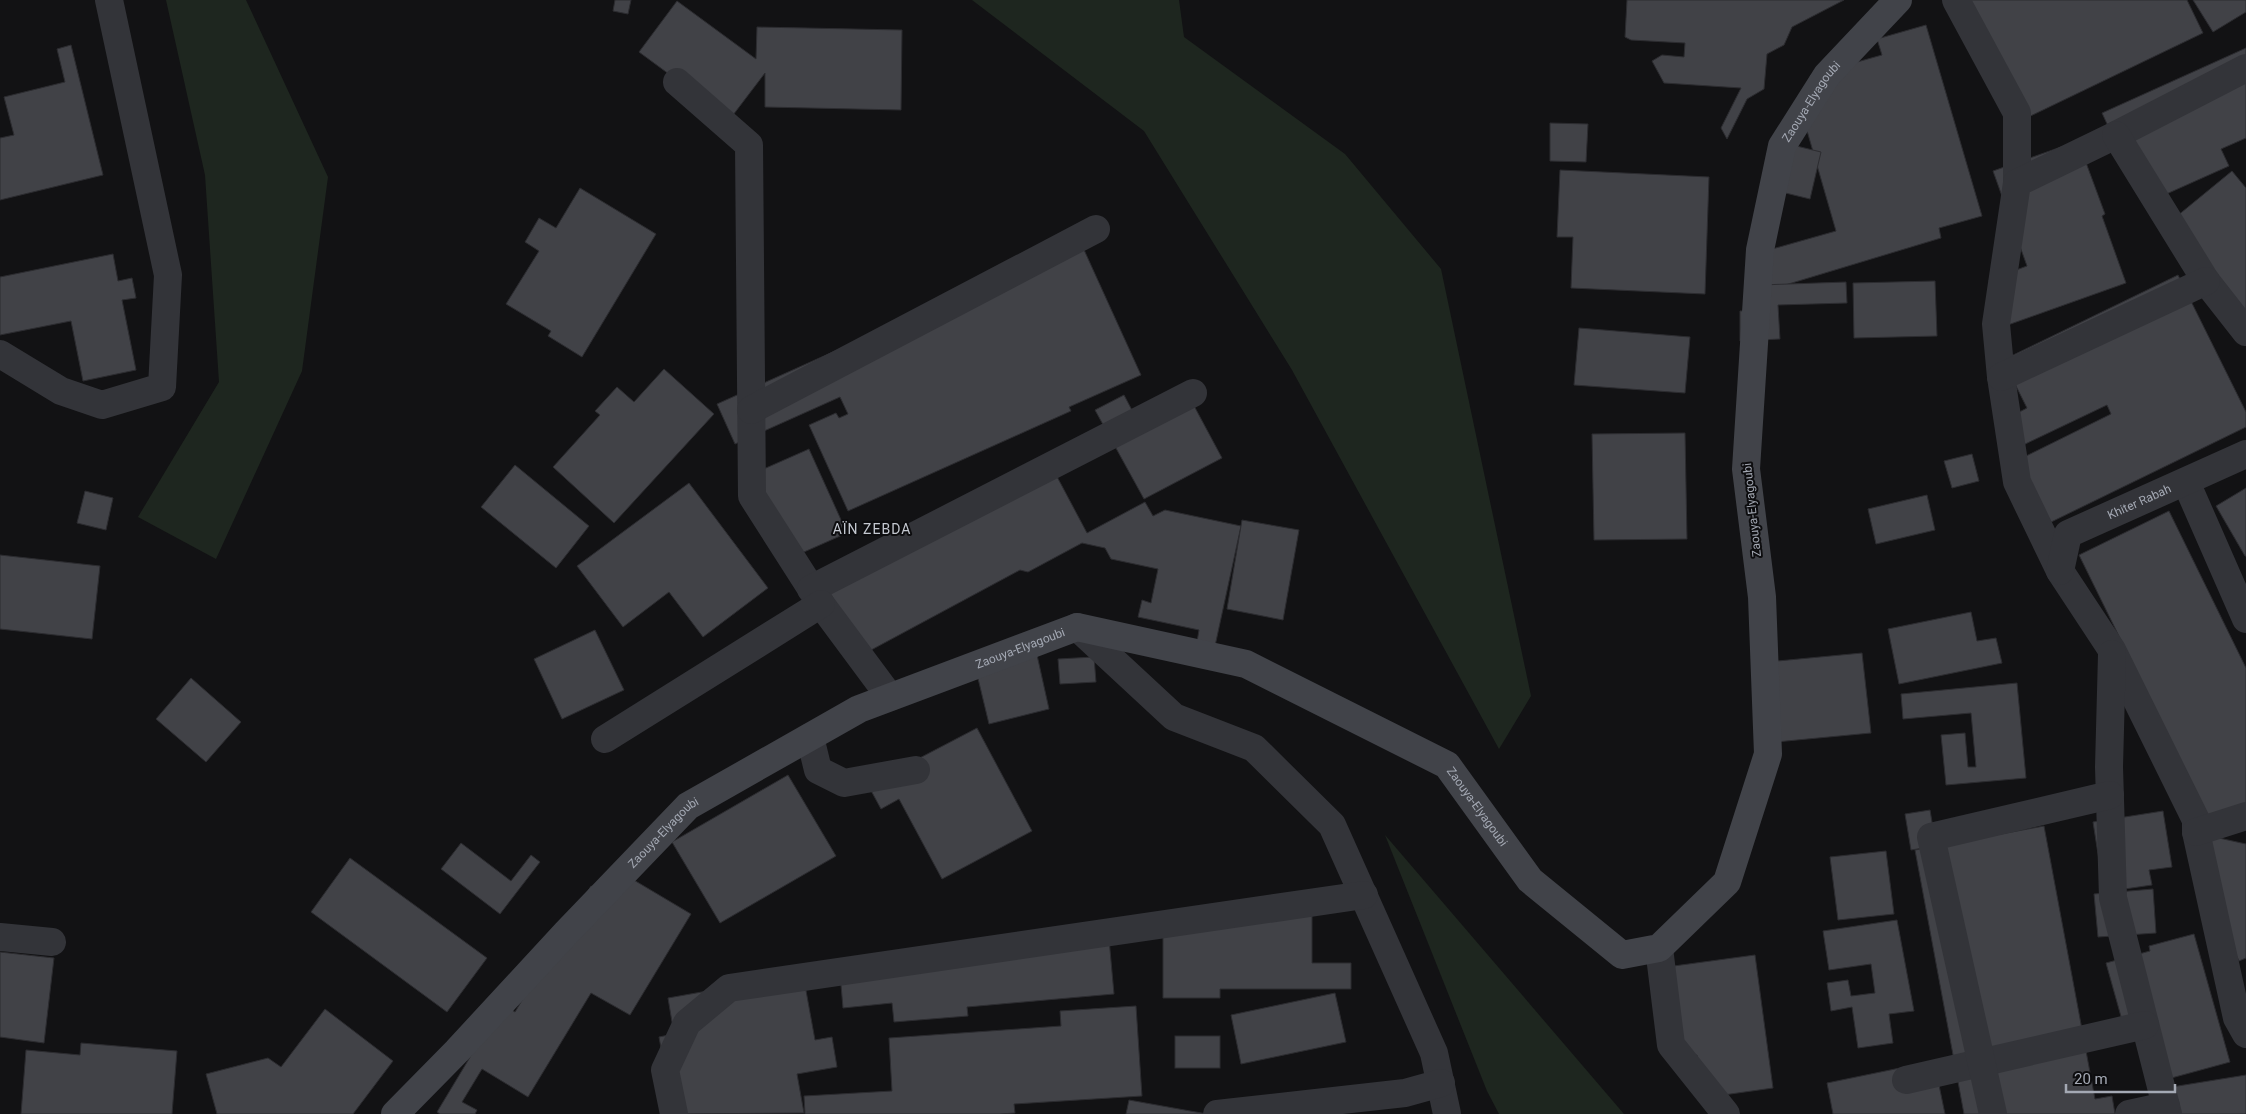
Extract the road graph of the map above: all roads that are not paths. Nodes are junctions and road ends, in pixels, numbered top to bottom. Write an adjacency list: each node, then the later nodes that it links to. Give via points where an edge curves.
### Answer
1 (109, 0): 11 (street, via 168,275 162,387 102,405 61,391)
2 (1898, 0): 32 (street, Zaouya-Elyagoubi, via 1827,75 1782,146 1760,250 1746,469 1762,597 1768,754 1727,882)
3 (1956, 0): 7 (street, via 2017,113)
4 (2246, 68): 6 (street)
5 (677, 82): 14 (street, via 749,145)
6 (2116, 135): 7 (street); 9 (street)
7 (2017, 183): 12 (street, via 1996,324)
8 (1096, 229): 14 (street)
9 (2206, 281): 10 (street); 12 (street)
10 (2246, 332)
11 (0, 354)
12 (2001, 377): 17 (street, via 2017,482)
13 (1193, 393): 18 (street)
14 (751, 410): 18 (street, via 752,496)
15 (2246, 454): 16 (street, Khiter Rabah)
16 (2186, 482): 17 (street, Khiter Rabah, via 2068,534); 19 (street)
17 (2060, 571): 21 (street)
18 (816, 596): 22 (street); 24 (street)
19 (2246, 619)
20 (1078, 627): 22 (street, Zaouya-Elyagoubi); 29 (street, via 1174,717 1254,748 1332,825); 32 (street, Zaouya-Elyagoubi, via 1246,664 1447,766 1530,880 1622,955)
21 (2112, 650): 26 (street); 28 (street, via 2196,820)
22 (890, 697): 23 (street, Zaouya-Elyagoubi, via 859,709)
23 (810, 737): 25 (street, via 818,770 844,783); 39 (street, Zaouya-Elyagoubi, via 688,806)
24 (605, 738)
25 (916, 770)
26 (2110, 794): 33 (street, via 2113,898); 35 (street, via 1931,837)
27 (2246, 816): 28 (street)
28 (2196, 832): 34 (street, via 2237,1018)
29 (1364, 895): 37 (street, via 1434,1053); 40 (street, via 730,988 687,1023 665,1070)
30 (0, 937): 31 (street)
31 (52, 942)
32 (1659, 948): 43 (street, via 1671,1045)
33 (2145, 1025): 35 (street); 38 (street)
34 (2246, 1034)
35 (1982, 1064): 36 (street); 44 (street)
36 (1906, 1080)
37 (1440, 1083): 41 (street, via 1405,1093); 42 (street)
38 (2167, 1110): 45 (street)
39 (394, 1114)
40 (674, 1114)
41 (1217, 1114)
42 (1447, 1114)
43 (1726, 1114)
44 (1993, 1114)
45 (2129, 1114)

